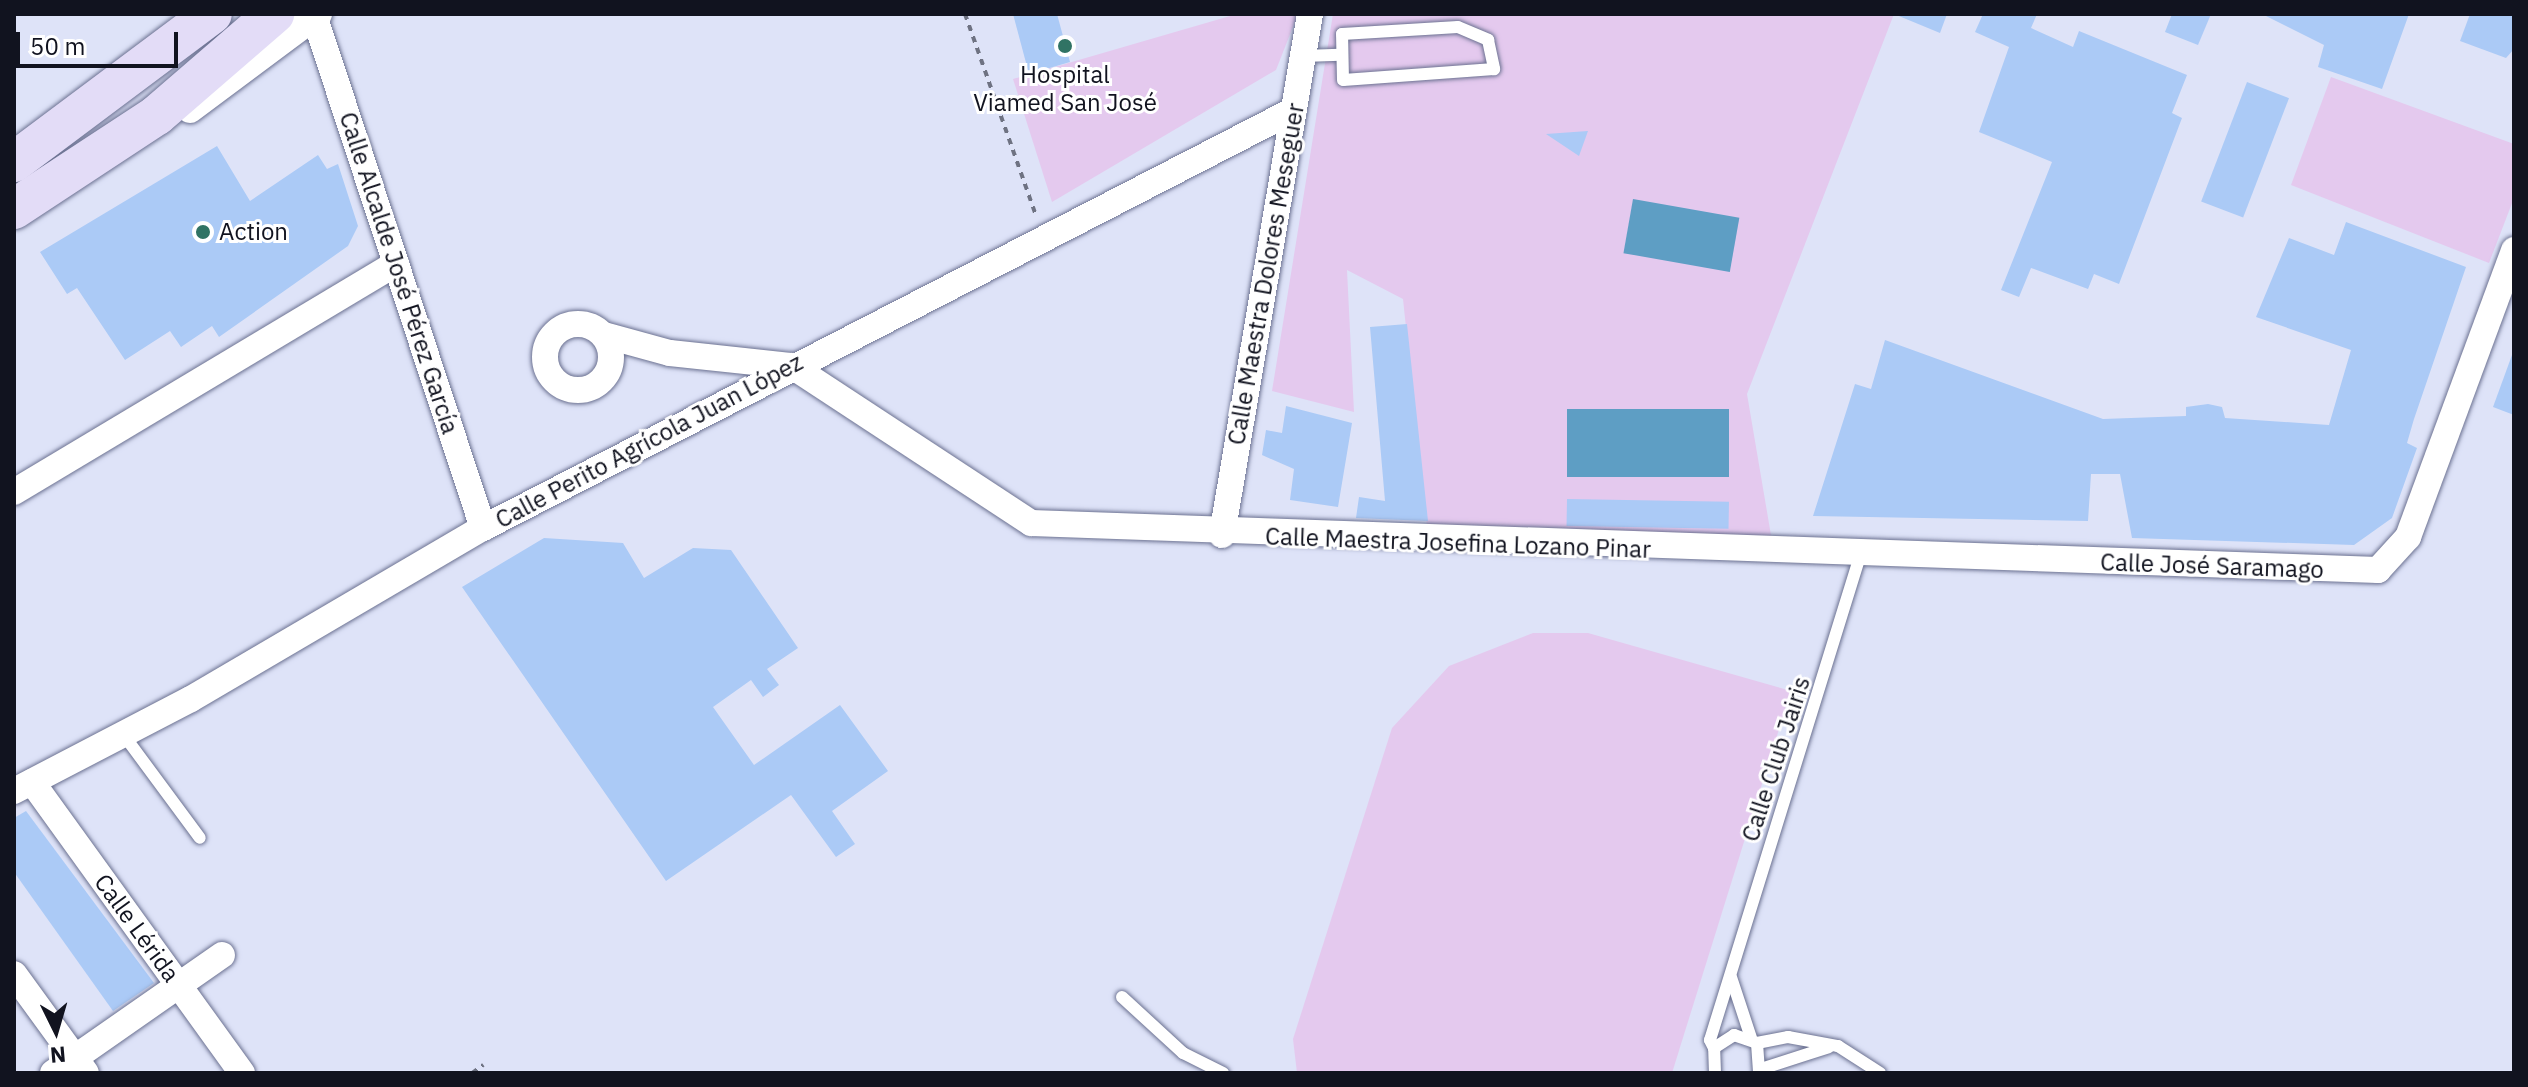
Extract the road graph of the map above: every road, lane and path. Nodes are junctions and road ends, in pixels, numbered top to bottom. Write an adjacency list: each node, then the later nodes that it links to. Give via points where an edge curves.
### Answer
1 (184, 14): 10 (street, via 113,74)
2 (212, 14): 11 (main road)
3 (274, 14): 12 (main road, via 157,115)
4 (965, 14): 14 (path)
5 (1310, 14): 8 (street, Calle Maestra Dolores Meseguer)
6 (317, 16): 13 (street); 16 (street, Calle Alcalde José Pérez García)
7 (1340, 55): 7 (lane, via 1343,80 1494,69 1488,40 1458,27 1342,34); 8 (lane)
8 (1303, 56): 9 (street, Calle Maestra Dolores Meseguer)
9 (1294, 110): 14 (street, Calle Perito Agrícola Juan López); 21 (street, Calle Maestra Dolores Meseguer)
10 (14, 137)
11 (14, 162)
12 (14, 209)
13 (14, 227)
14 (1043, 238): 18 (street, Calle Perito Agrícola Juan López)
15 (2514, 250): 23 (street, Calle José Saramago, via 2408,537 2378,570)
16 (396, 263): 19 (street); 20 (street, Calle Alcalde José Pérez García)
17 (604, 335): 18 (street, via 670,353)
18 (792, 366): 20 (street, Calle Perito Agrícola Juan López); 21 (street, Calle Maestra Josefina Lozano Pinar, via 1031,523)
19 (14, 492)
20 (483, 528): 24 (street, Calle Perito Agrícola Juan López)
21 (1222, 535): 22 (street, Calle Maestra Josefina Lozano Pinar)
22 (1694, 551): 23 (street, Calle José Saramago)
23 (1860, 556): 28 (lane, Calle Club Jairis)
24 (123, 734): 25 (street, Calle Perito Agrícola Juan López); 26 (lane)
25 (23, 786): 30 (street, Calle Lérida)
26 (200, 838)
27 (222, 955): 30 (street)
28 (1730, 973): 32 (lane); 34 (lane, Calle Club Jairis, via 1710,1040)
29 (14, 974): 35 (street)
30 (179, 986): 35 (street); 39 (street, Calle Lérida)
31 (1122, 997): 41 (lane, via 1183,1053)
32 (1754, 1041): 33 (lane, via 1788,1037); 34 (lane, via 1726,1037); 37 (lane)
33 (1832, 1047): 37 (lane); 43 (lane)
34 (1714, 1048): 42 (lane, Calle Club Jairis)
35 (81, 1065): 38 (street)
36 (483, 1065): 40 (path)
37 (1760, 1071)
38 (53, 1073)
39 (242, 1073)
40 (472, 1073)
41 (1223, 1073)
42 (1715, 1073)
43 (1880, 1073)

